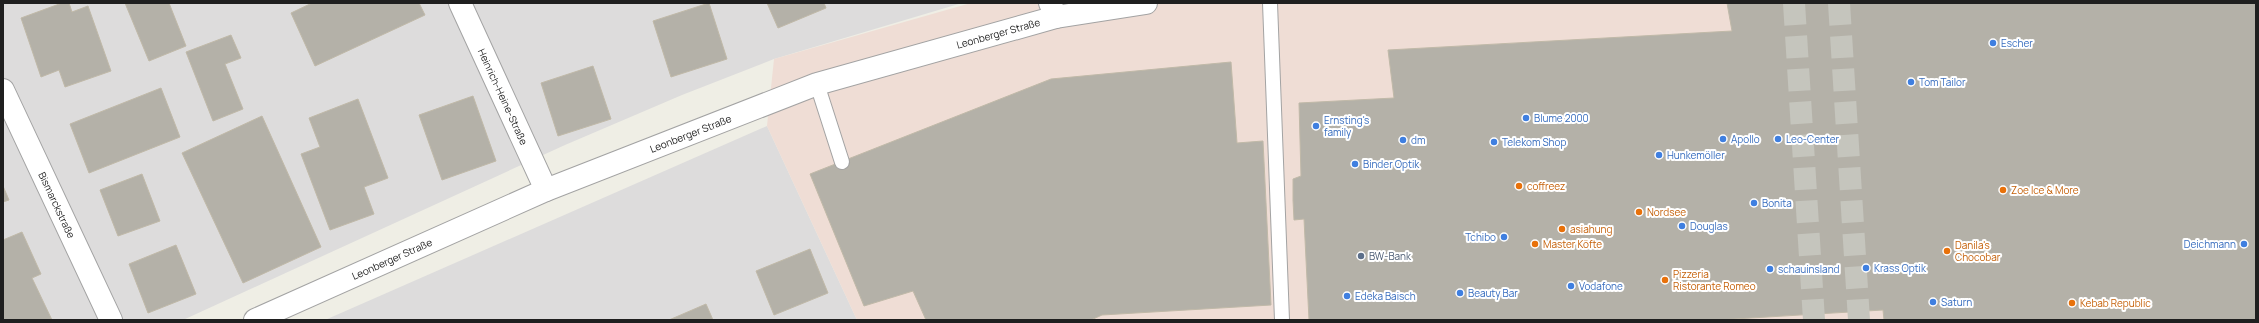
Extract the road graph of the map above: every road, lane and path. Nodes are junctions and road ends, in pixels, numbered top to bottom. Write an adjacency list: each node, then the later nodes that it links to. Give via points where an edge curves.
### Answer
1 (460, 3): 8 (street, Heinrich-Heine-Straße)
2 (1146, 3): 4 (street, Leonberger Straße)
3 (1270, 3): 11 (lane)
4 (1053, 10): 5 (street, Leonberger Straße)
5 (817, 84): 7 (lane); 8 (street, Leonberger Straße)
6 (3, 90): 9 (street, Bismarckstraße)
7 (842, 162)
8 (546, 190): 10 (street, Leonberger Straße)
9 (111, 320)
10 (254, 320)
11 (1282, 320)

